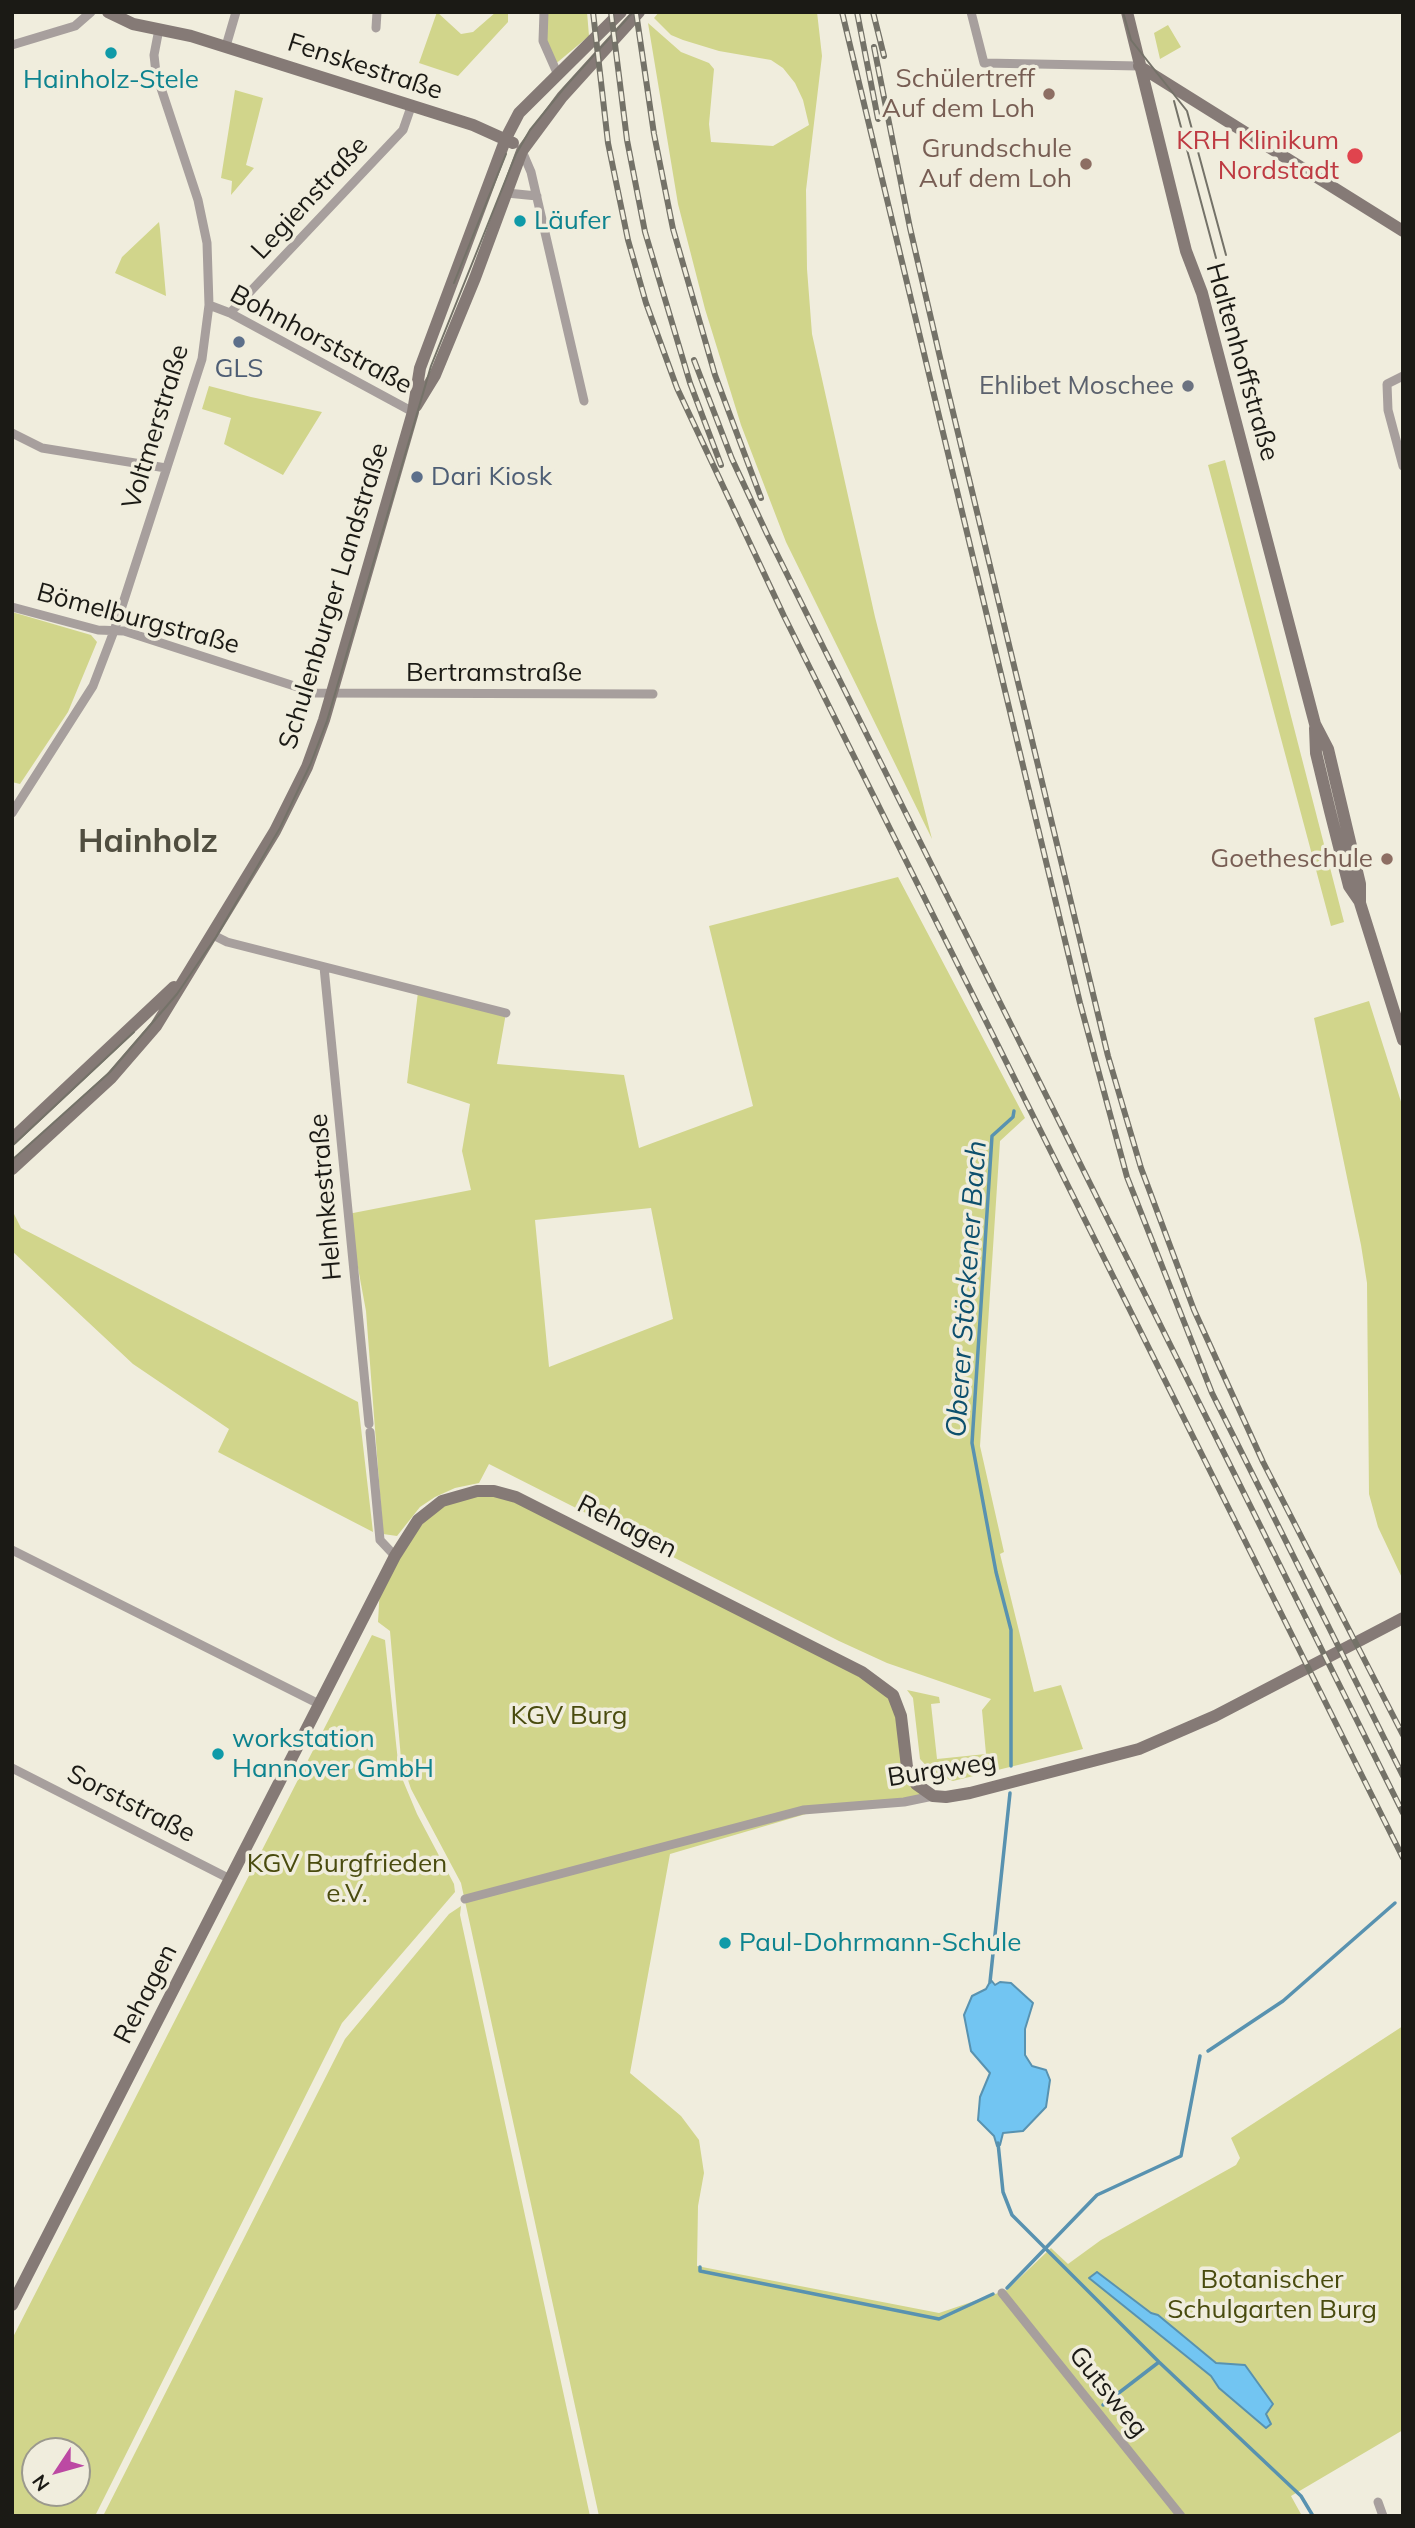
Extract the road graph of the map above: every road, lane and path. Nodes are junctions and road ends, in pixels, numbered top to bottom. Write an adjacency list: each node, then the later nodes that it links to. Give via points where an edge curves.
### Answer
1 (91, 12): 12 (street, via 75,26)
2 (108, 12): 11 (street, Fenskestraße)
3 (236, 12): 13 (street)
4 (377, 12): 10 (street)
5 (544, 12): 15 (street, via 543,41)
6 (621, 12): 15 (street, Schulenburger Landstraße)
7 (639, 12): 18 (street, Schulenburger Landstraße, via 562,97)
8 (971, 12): 14 (street, via 984,63)
9 (1127, 12): 14 (street, Haltenhoffstraße)
10 (376, 28)
11 (159, 29): 13 (street, Fenskestraße); 22 (street, Voltmerstraße, via 156,73 198,200)
12 (12, 46)
13 (226, 47): 16 (street, Fenskestraße)
14 (1139, 66): 21 (street); 39 (street, Haltenhoffstraße, via 1315,724 1328,749 1360,884 1360,903)
15 (558, 75): 17 (street, Schulenburger Landstraße, via 519,113)
16 (411, 107): 17 (street, Fenskestraße); 23 (street, Legienstraße, via 403,130)
17 (506, 138): 18 (street, Fenskestraße); 26 (street, Schulenburger Landstraße, via 420,368)
18 (522, 151): 19 (street, Schulenburger Landstraße); 20 (street)
19 (507, 192): 20 (street); 26 (street, Schulenburger Landstraße, via 435,374)
20 (537, 196): 25 (street)
21 (1403, 231)
22 (209, 305): 23 (street, Bohnhorststraße); 29 (street, Voltmerstraße, via 199,373)
23 (230, 313): 26 (street, Bohnhorststraße)
24 (1403, 376): 28 (street, via 1387,384 1388,411)
25 (584, 401)
26 (413, 412): 32 (street, Schulenburger Landstraße)
27 (12, 433): 29 (street, via 42,448)
28 (1403, 466)
29 (166, 468): 31 (street, Voltmerstraße)
30 (12, 607): 31 (street, Bömelburgstraße)
31 (114, 631): 32 (street, Bömelburgstraße, via 316,693); 34 (street, Voltmerstraße, via 93,686)
32 (334, 694): 33 (street, Bertramstraße); 35 (street, Schulenburger Landstraße, via 292,797)
33 (653, 694)
34 (12, 813)
35 (213, 935): 36 (street); 37 (street, Schulenburger Landstraße)
36 (324, 967): 38 (street); 43 (street, Helmkestraße, via 380,1540)
37 (189, 972): 40 (street, Schulenburger Landstraße); 41 (street, Schulenburger Landstraße, via 156,1026 126,1062)
38 (506, 1013)
39 (1403, 1040)
40 (12, 1139)
41 (12, 1169)
42 (12, 1550): 45 (street)
43 (395, 1556): 45 (street, Rehagen); 47 (street, Rehagen, via 418,1520 442,1501 477,1491 516,1497 884,1685 901,1716 907,1767 916,1784)
44 (1403, 1618): 47 (street, Burgweg, via 1215,1716 1139,1749 979,1791)
45 (317, 1703): 48 (street, Rehagen)
46 (13, 1771): 48 (street, Sorststraße)
47 (933, 1796): 49 (street, Burgweg, via 803,1810)
48 (230, 1879): 51 (street, Rehagen)
49 (465, 1899)
50 (1002, 2293): 53 (street, Gutsweg)
51 (12, 2305)
52 (1378, 2502): 54 (street)
53 (1181, 2516)
54 (1383, 2516)

